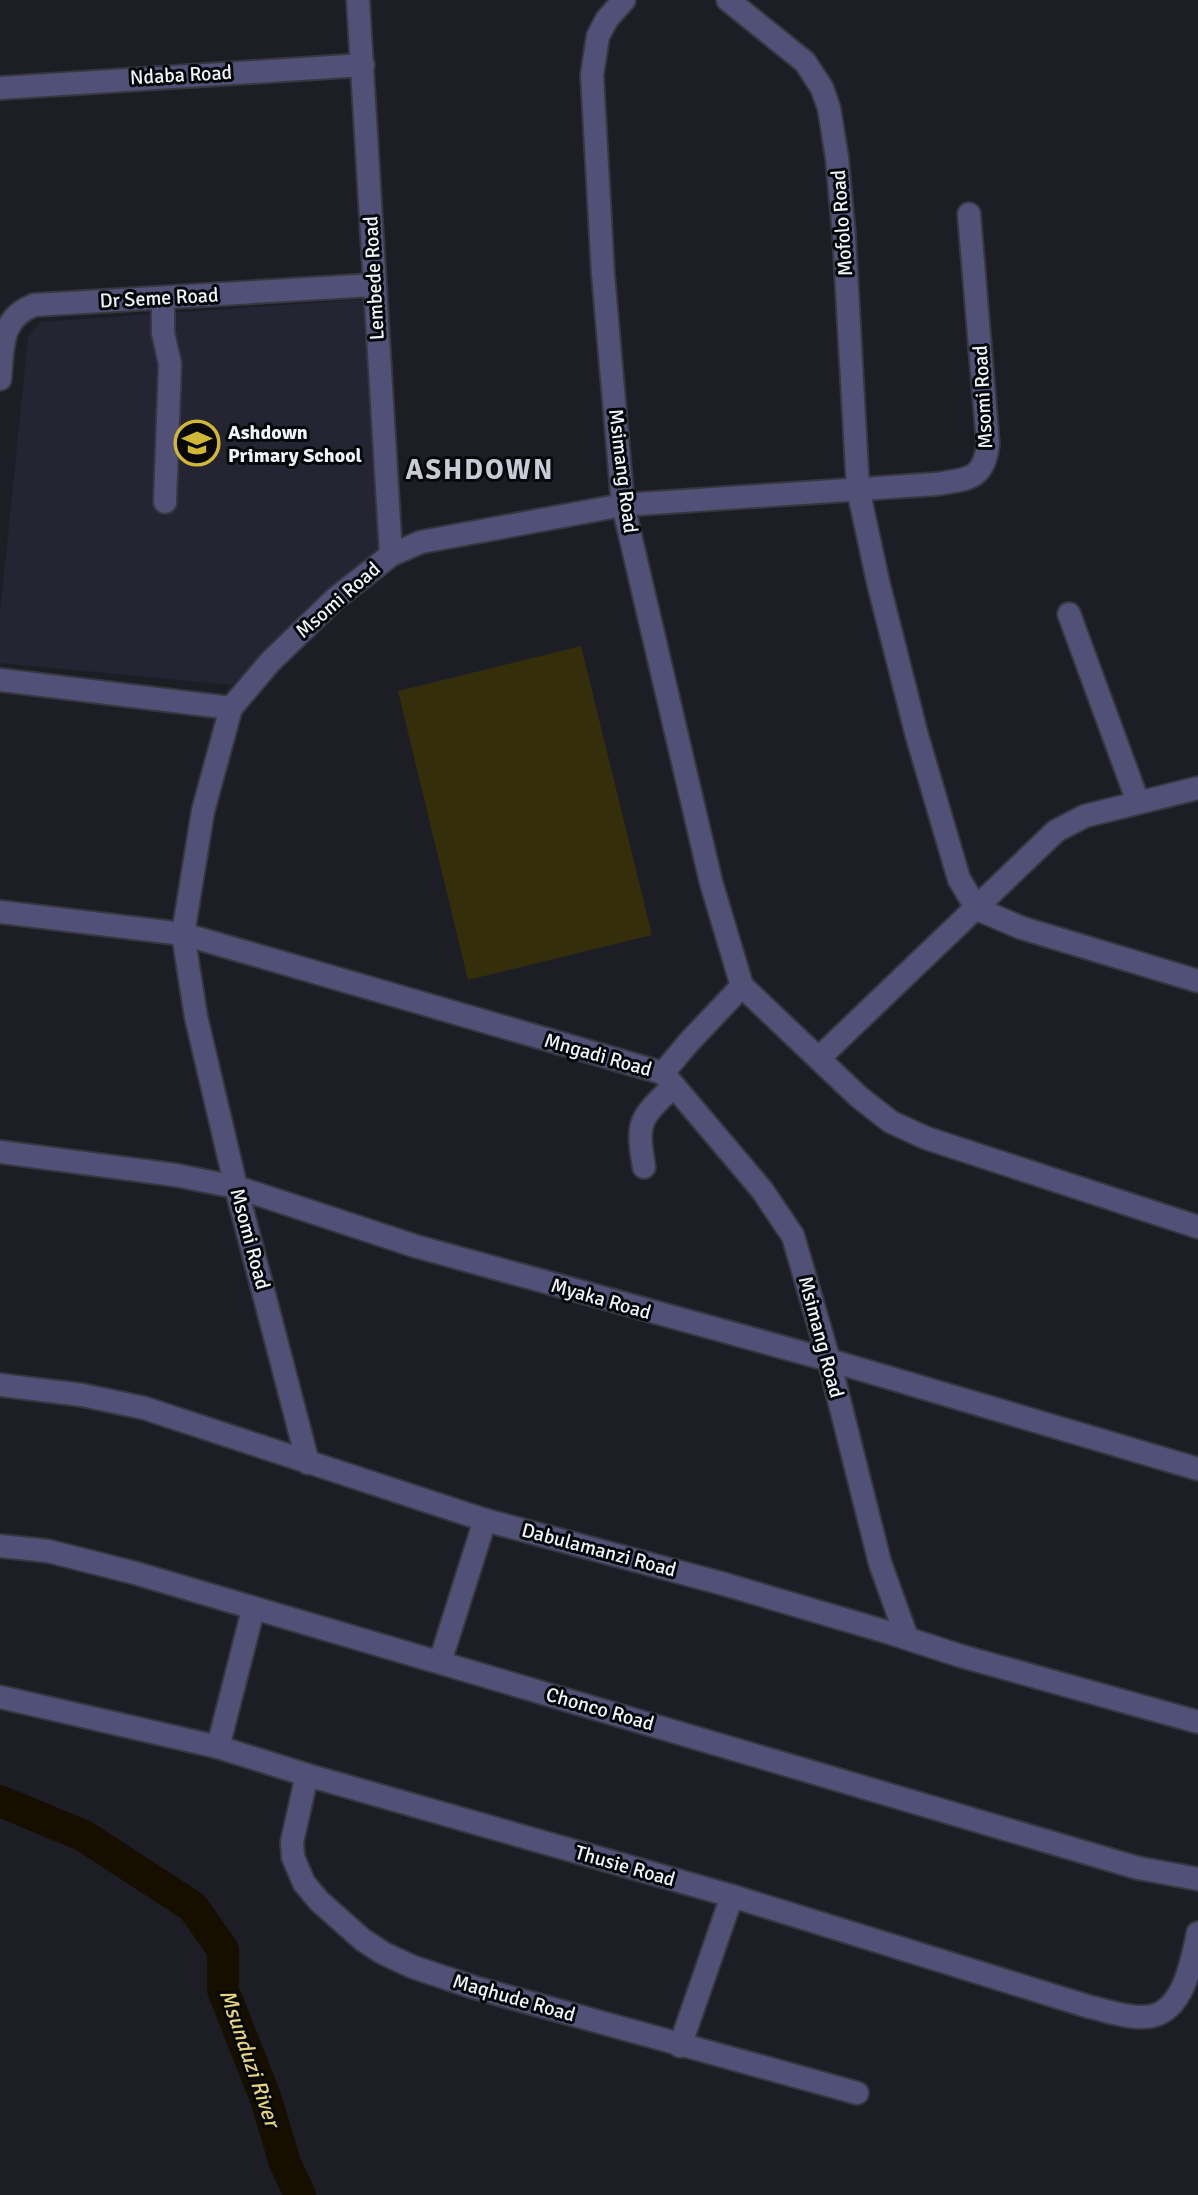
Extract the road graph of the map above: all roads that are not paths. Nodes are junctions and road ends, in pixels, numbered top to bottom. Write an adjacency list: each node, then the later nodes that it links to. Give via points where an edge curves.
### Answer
1 (358, 0): 4 (street, Lembede Road)
2 (624, 0): 12 (street, Msimang Road, via 598,36 592,75)
3 (728, 0): 10 (street, Mofolo Road, via 805,62 829,108 843,219)
4 (363, 65): 5 (street, Ndaba Road); 7 (street, Lembede Road)
5 (0, 88)
6 (969, 214): 10 (street, Msomi Road, via 986,462 960,481)
7 (373, 285): 8 (street, Dr Seme Road); 13 (street, Lembede Road)
8 (163, 298): 9 (street, Dr Seme Road, via 50,303 21,310 5,335); 11 (street, via 163,333 170,358)
9 (0, 379)
10 (858, 489): 12 (street, Msomi Road); 19 (street, Mofolo Road, via 917,736 959,879)
11 (165, 502)
12 (623, 505): 13 (street, Msomi Road, via 421,542); 23 (street, Msimang Road, via 711,882)
13 (391, 555): 16 (street, Msomi Road, via 336,598)
14 (1069, 614): 18 (street)
15 (0, 680): 16 (street)
16 (231, 708): 21 (street, Msomi Road, via 203,811)
17 (1198, 788): 18 (street)
18 (1138, 802): 19 (street, via 1085,816 1056,831)
19 (977, 909): 22 (street, via 1022,928); 24 (street)
20 (0, 912): 21 (street, Mngadi Road)
21 (183, 934): 25 (street, Mngadi Road); 28 (street, Msomi Road, via 196,1017)
22 (1198, 981)
23 (742, 986): 24 (street); 25 (street, Mngadi Road, via 689,1042)
24 (819, 1058): 29 (street, via 891,1122 926,1138)
25 (668, 1080): 27 (street, via 641,1124); 30 (street, Msimang Road, via 762,1190 793,1236)
26 (0, 1152): 28 (street, Myaka Road)
27 (644, 1167)
28 (236, 1187): 30 (street, Myaka Road, via 415,1246); 32 (street, Msomi Road)
29 (1198, 1227)
30 (829, 1360): 33 (street, Myaka Road); 37 (street, Msimang Road, via 880,1563)
31 (0, 1385): 32 (street, Dabulamanzi Road, via 144,1408)
32 (308, 1463): 34 (street, Dabulamanzi Road)
33 (1198, 1469)
34 (485, 1520): 37 (street, Dabulamanzi Road); 38 (street)
35 (0, 1546): 36 (street, Chonco Road, via 48,1551 135,1573)
36 (253, 1610): 38 (street, Chonco Road); 41 (street)
37 (907, 1638): 40 (street, Dabulamanzi Road)
38 (440, 1662): 43 (street, Chonco Road, via 1138,1868)
39 (0, 1697): 41 (street, Thusie Road)
40 (1198, 1722)
41 (218, 1747): 42 (street, Thusie Road)
42 (307, 1775): 44 (street, Thusie Road); 46 (street, Maqhude Road, via 292,1842 295,1867 319,1901 363,1940 413,1967)
43 (1198, 1879)
44 (732, 1896): 45 (street, Thusie Road, via 1130,2016 1150,2016 1174,2003); 46 (street)
45 (1198, 1933)
46 (680, 2046): 47 (street, Maqhude Road)
47 (857, 2093)

